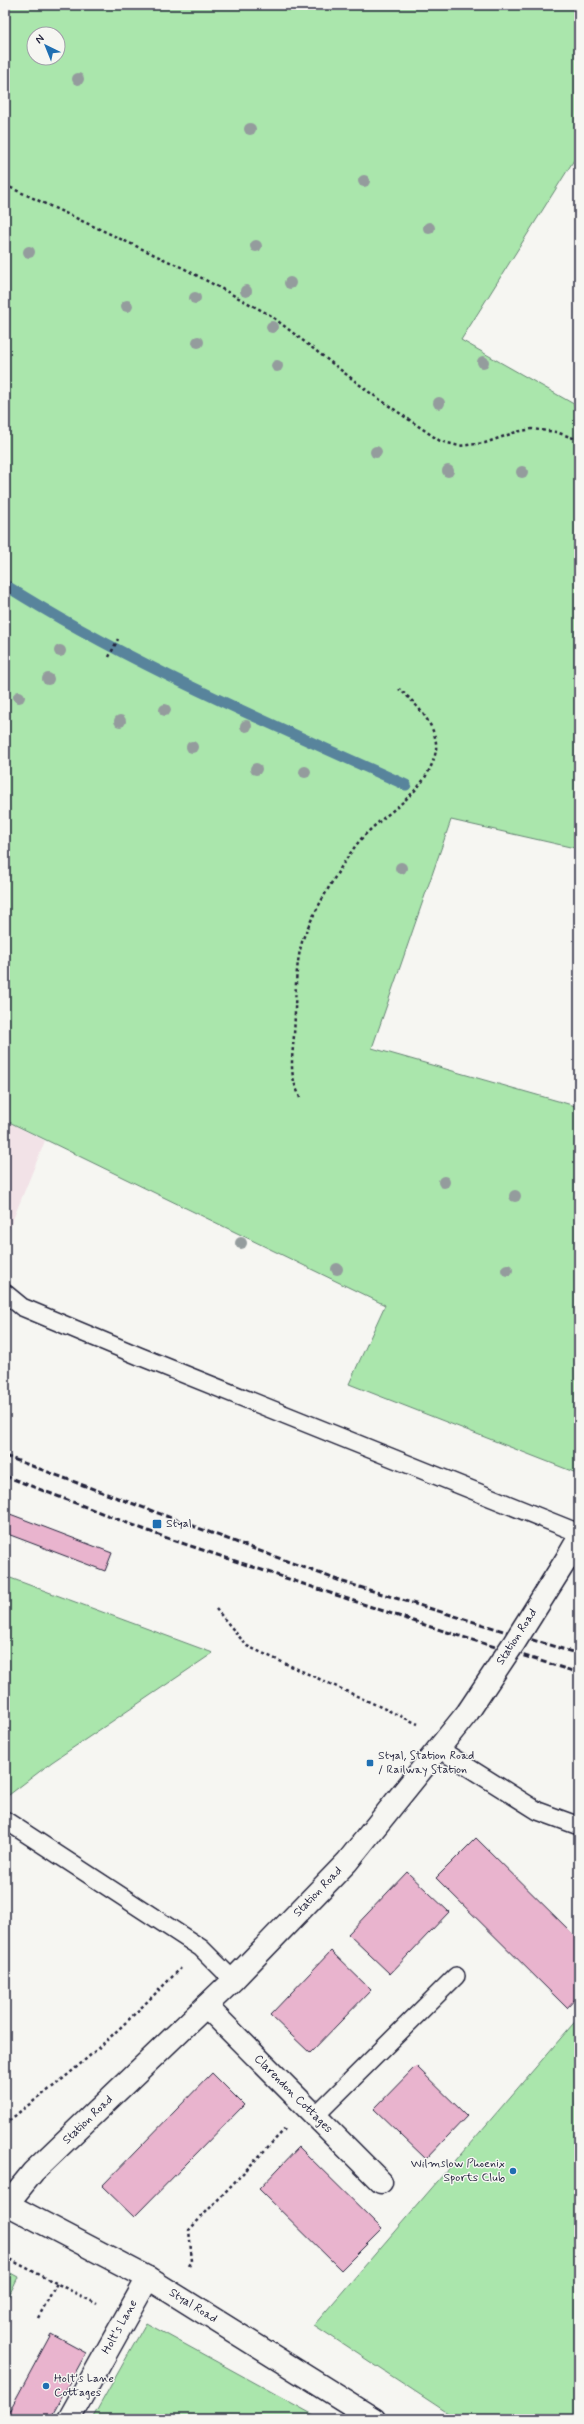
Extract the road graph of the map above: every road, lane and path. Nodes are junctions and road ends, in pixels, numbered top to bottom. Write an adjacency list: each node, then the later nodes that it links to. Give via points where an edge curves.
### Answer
1 (5, 185): 2 (path, via 185,270 270,315 369,392 440,441 459,446 485,443 532,429 556,432)
2 (579, 440)
3 (118, 639): 4 (path)
4 (109, 657)
5 (399, 689): 6 (path, via 412,700 429,724 435,740 436,754 418,788 406,802 362,838 311,921 302,941 293,1061 293,1080)
6 (300, 1098)
7 (5, 1293): 8 (lane, via 22,1307)
8 (575, 1546): 10 (street, Station Road, bridge, via 514,1643 468,1712)
9 (216, 1609): 10 (path, via 247,1646)
10 (443, 1744): 12 (lane, via 538,1811); 15 (street, Station Road, via 347,1862)
11 (5, 1820): 13 (lane)
12 (579, 1826)
13 (201, 1948): 15 (lane); 18 (path, via 119,2029 64,2078)
14 (456, 1976): 17 (lane)
15 (233, 1980): 16 (street, Station Road)
16 (206, 2006): 17 (street, Clarendon Cottages); 20 (street, Station Road, via 33,2172)
17 (311, 2111): 19 (street, Clarendon Cottages); 24 (path, via 189,2230 192,2261)
18 (5, 2125)
19 (381, 2182)
20 (6, 2204): 22 (street, Styal Road)
21 (5, 2258): 23 (path)
22 (148, 2278): 24 (street, Styal Road); 26 (street, Holt's Lane)
23 (57, 2283): 25 (path); 26 (path)
24 (173, 2293): 28 (street, Styal Road)
25 (38, 2318)
26 (125, 2319): 27 (street, Holt's Lane)
27 (69, 2419)
28 (374, 2419)

